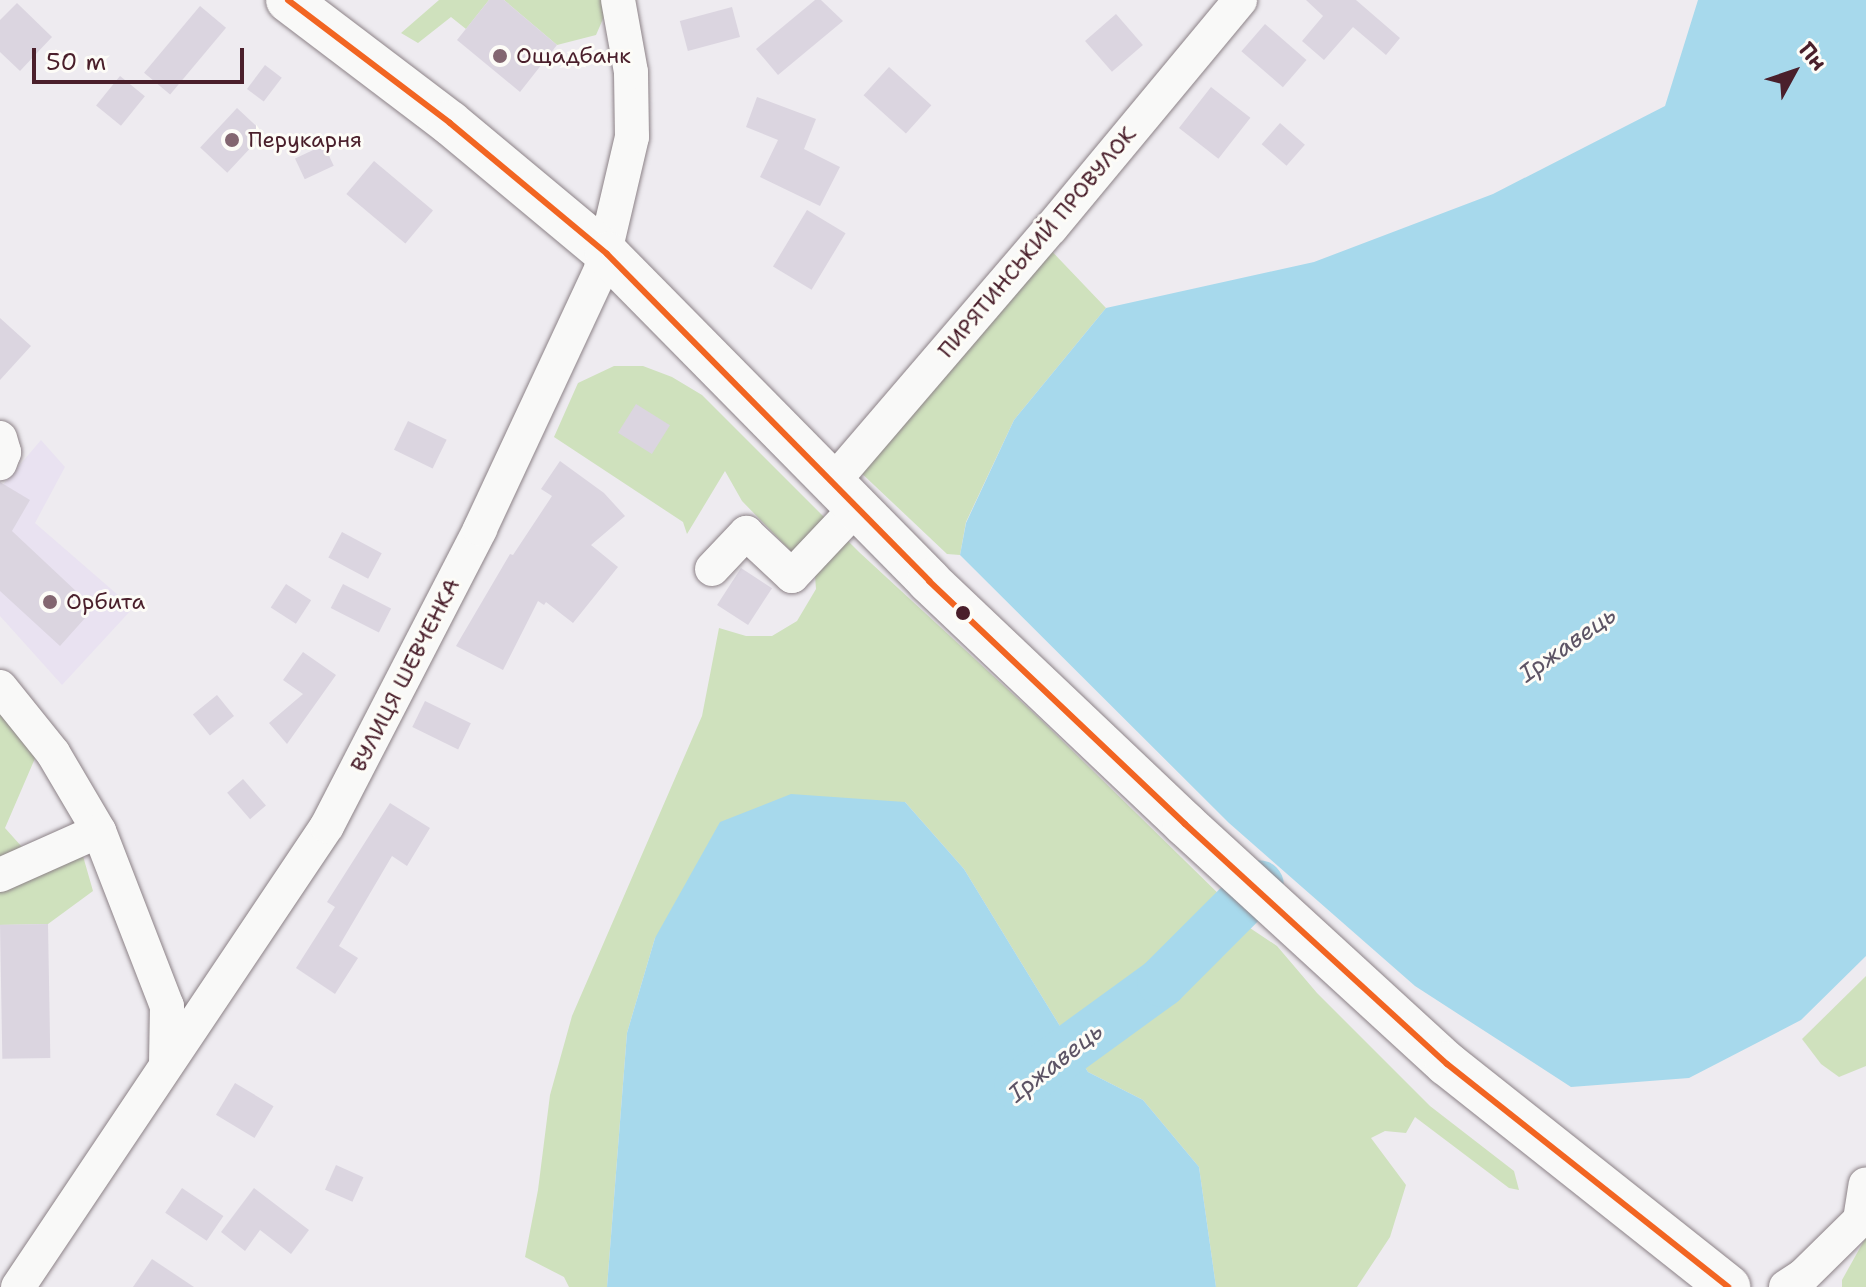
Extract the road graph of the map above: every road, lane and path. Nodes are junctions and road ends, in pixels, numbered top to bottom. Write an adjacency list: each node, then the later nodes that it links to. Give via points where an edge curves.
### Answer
1 (618, 0): 4 (street, ВУЛИЦЯ ШЕВЧЕНКА, via 631,72 632,137)
2 (1240, 0): 7 (street, ПИРЯТИНСЬКИЙ ПРОВУЛОК, via 1051,228)
3 (304, 5): 4 (main road)
4 (607, 254): 7 (main road); 12 (street, ВУЛИЦЯ ШЕВЧЕНКА, via 480,529 327,826)
5 (0, 438): 6 (street)
6 (0, 463)
7 (845, 494): 8 (street, ПИРЯТИНСЬКИЙ ПРОВУЛОК, via 792,576 746,533); 15 (main road, via 1185,824 1447,1064)
8 (712, 569)
9 (0, 687): 10 (street, via 53,753)
10 (99, 831): 11 (street); 12 (street, via 167,1006)
11 (0, 875)
12 (166, 1065): 14 (street, ВУЛИЦЯ ШЕВЧЕНКА)
13 (1866, 1184): 16 (street, via 1860,1220)
14 (18, 1287)
15 (1728, 1287)
16 (1786, 1287)

